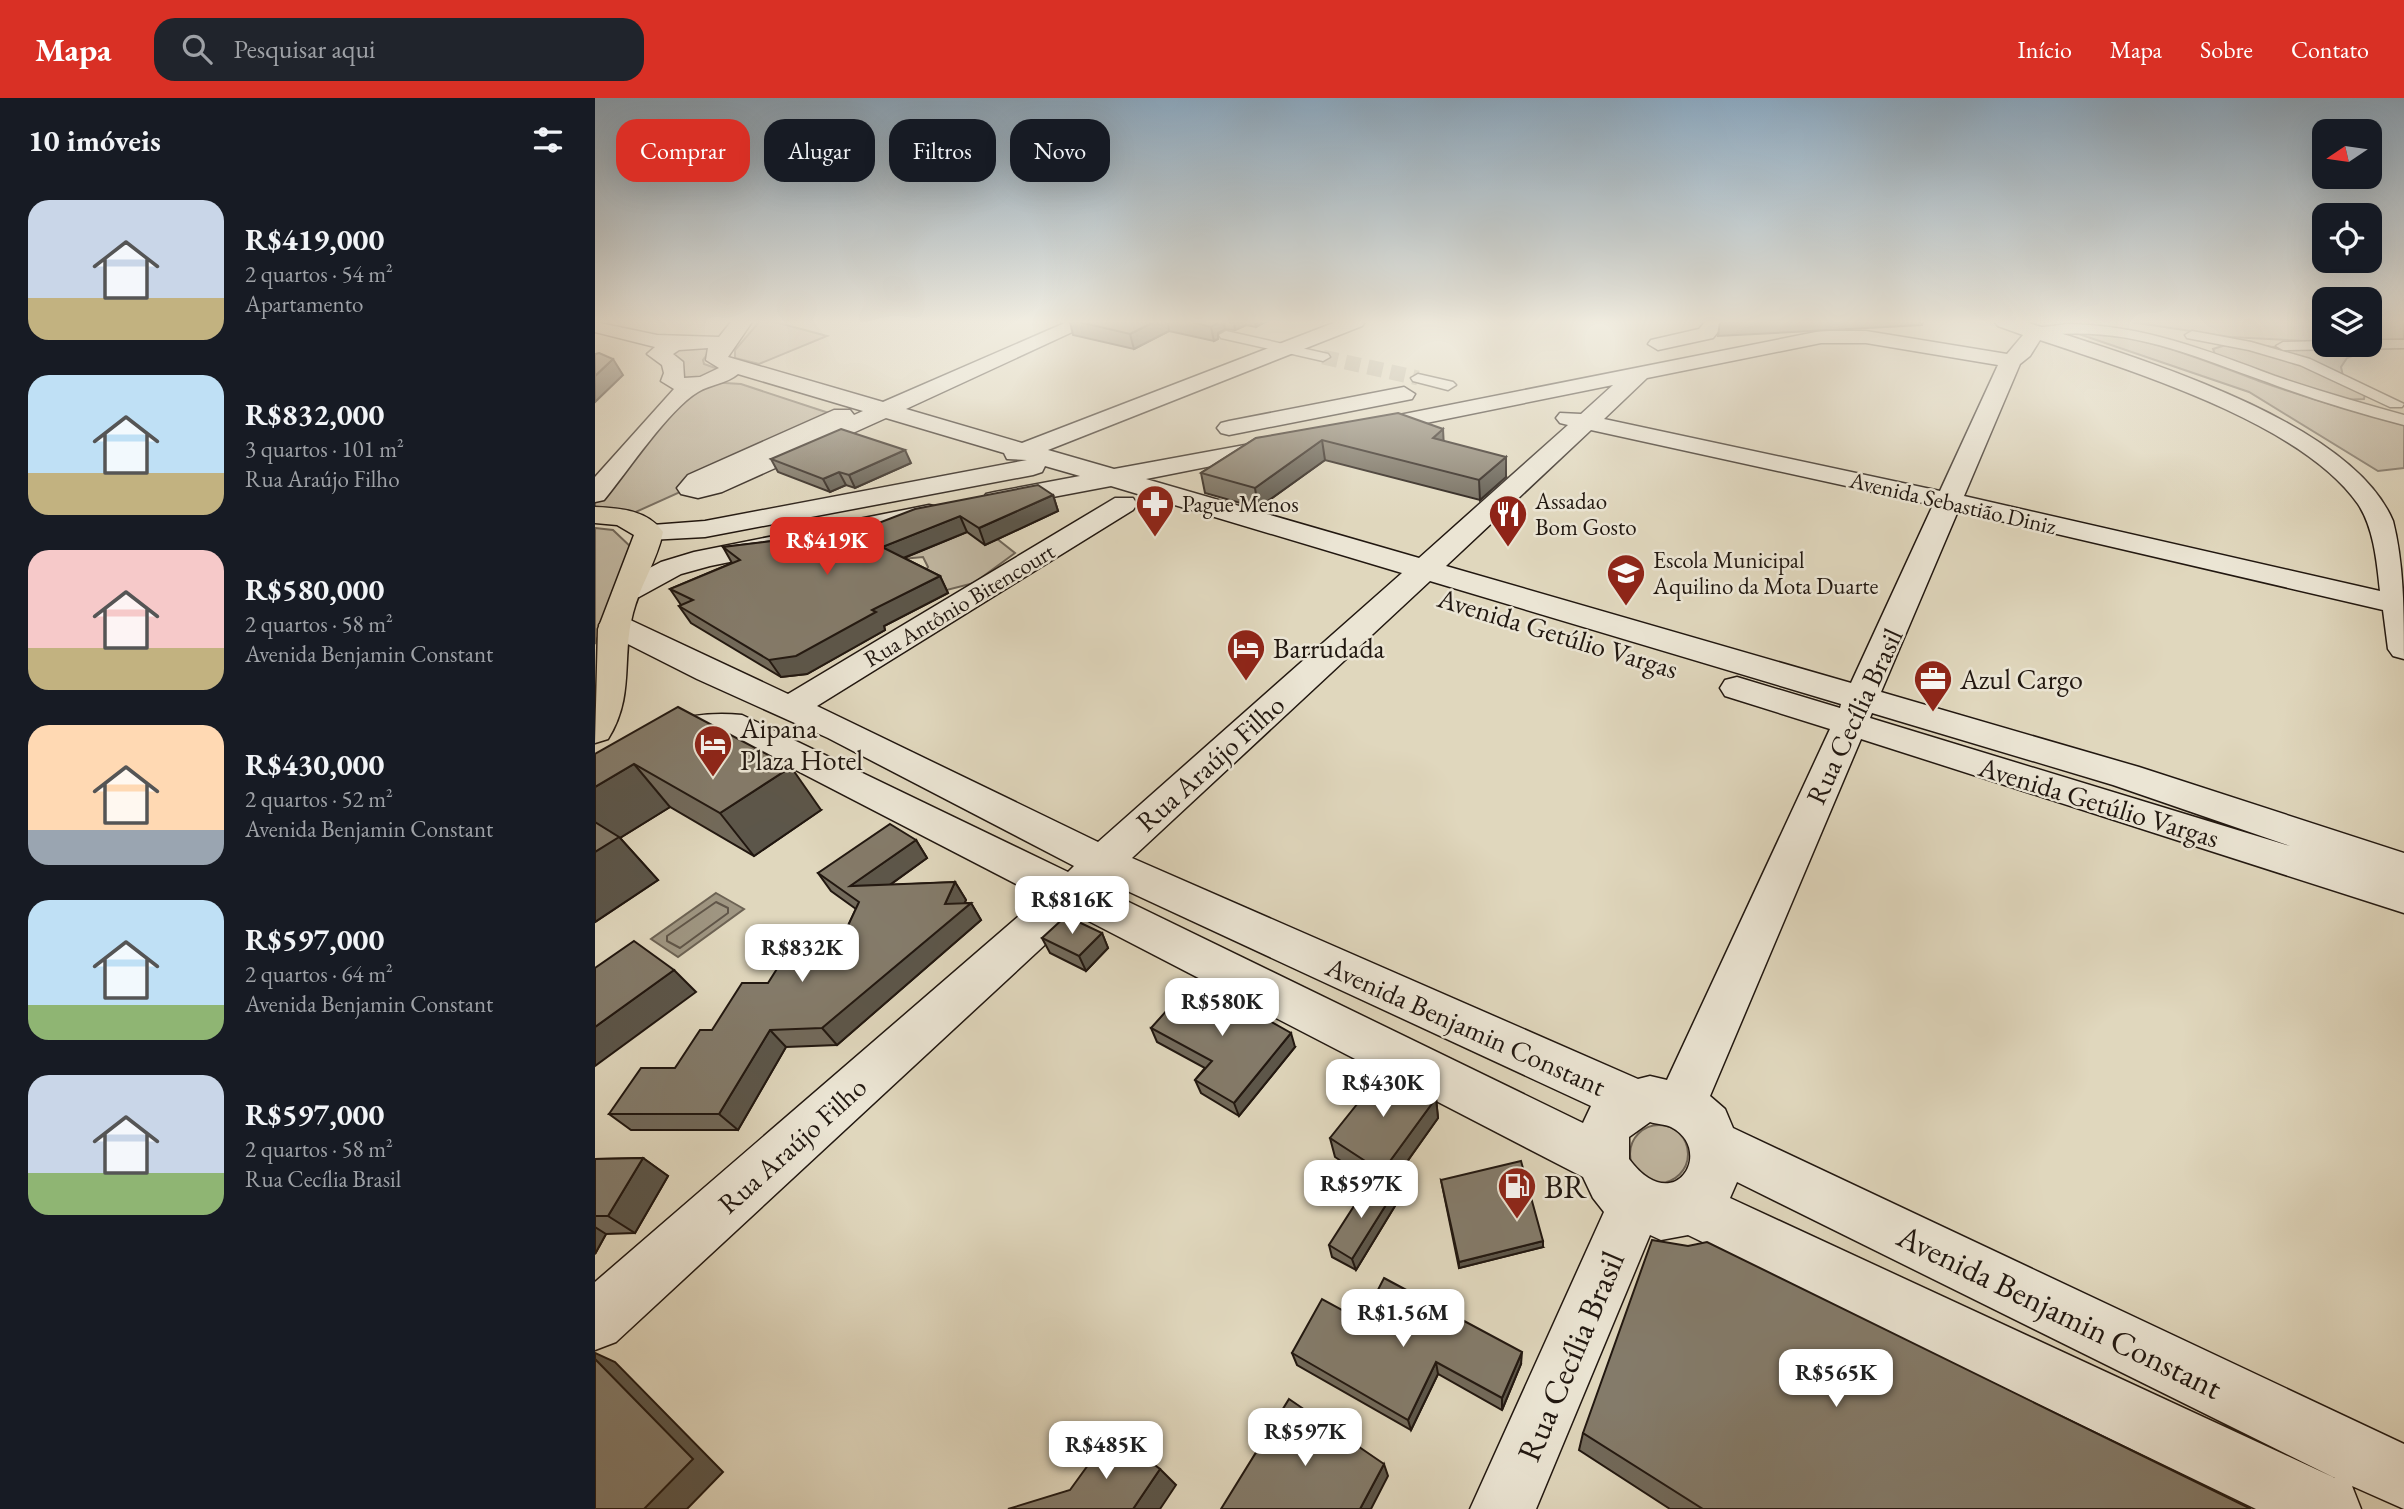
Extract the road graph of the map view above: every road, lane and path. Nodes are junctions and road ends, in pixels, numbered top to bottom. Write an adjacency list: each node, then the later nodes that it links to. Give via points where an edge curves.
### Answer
1 (670, 388): 25 (main road)
2 (679, 388): 29 (main road, via 672,402)
3 (761, 388): 19 (main road, Avenida Getúlio Vargas)
4 (802, 388): 19 (main road, Avenida Getúlio Vargas)
5 (916, 388): 19 (main road)
6 (923, 388): 19 (main road)
7 (1195, 388): 26 (main road)
8 (1434, 388): 24 (main road, via 1220,430 1208,444)
9 (1548, 388): 16 (main road)
10 (1616, 388): 20 (main road, Rua Araújo Filho)
11 (1999, 388): 30 (main road, Rua Cecília Brasil)
12 (2192, 388): 35 (main road, via 2311,448 2346,474 2371,502 2390,549)
13 (2298, 388): 17 (street)
14 (2365, 388): 15 (street)
15 (2371, 394): 17 (street, via 2366,402); 18 (street)
16 (1510, 399): 20 (main road, Avenida Sebastião Diniz); 22 (main road)
17 (2339, 401): 21 (street)
18 (2404, 407)
19 (862, 413): 19 (main road, via 697,480 690,488 713,485); 26 (main road, Avenida Getúlio Vargas); 26 (main road, Avenida Getúlio Vargas, via 983,460)
20 (1590, 419): 30 (main road, Avenida Sebastião Diniz); 34 (main road, Rua Araújo Filho)
21 (2404, 420)
22 (1346, 432)
23 (1306, 440): 24 (main road)
24 (1238, 453): 28 (main road)
25 (595, 459)
26 (1021, 461): 27 (main road, Avenida Getúlio Vargas); 33 (main road)
27 (1062, 474): 28 (main road, Avenida Getúlio Vargas); 28 (main road); 33 (main road)
28 (1114, 478): 34 (main road, Avenida Getúlio Vargas, via 1223,529); 39 (main road, Rua Antônio Bitencourt)
29 (595, 494)
30 (1951, 498): 35 (main road, Avenida Sebastião Diniz); 40 (main road, Rua Cecília Brasil)
31 (595, 514): 32 (main road, via 623,517)
32 (649, 532): 33 (main road); 36 (main road, via 646,553)
33 (760, 532): 36 (main road, via 671,568)
34 (1413, 578): 40 (main road, Avenida Getúlio Vargas, via 1570,635); 44 (main road, Rua Araújo Filho)
35 (2399, 600): 37 (main road)
36 (621, 608): 38 (main road, Avenida Benjamin Constant); 42 (main road, via 611,642 612,693)
37 (2404, 649)
38 (709, 672): 39 (main road, Avenida Benjamin Constant); 41 (main road, via 694,681 689,693)
39 (793, 706): 44 (main road, Avenida Benjamin Constant)
40 (1856, 710): 45 (main road, Avenida Getúlio Vargas, via 2126,776); 47 (main road, Avenida Getúlio Vargas); 48 (main road, Rua Cecília Brasil)
41 (742, 727): 43 (main road, Avenida Benjamin Constant, via 699,723 678,727); 46 (main road, Avenida Benjamin Constant)
42 (595, 731)
43 (595, 773)
44 (1102, 862): 46 (main road, Rua Araújo Filho); 48 (main road, Avenida Benjamin Constant)
45 (2404, 869)
46 (1071, 895): 49 (main road, Avenida Benjamin Constant); 50 (main road, Rua Araújo Filho)
47 (2404, 897)
48 (1677, 1117): 49 (main road, via 1619,1110 1608,1124 1602,1141); 49 (main road, via 1718,1164 1714,1181 1703,1197); 51 (main road, Avenida Benjamin Constant)
49 (1642, 1190): 52 (main road, Rua Cecília Brasil); 53 (main road, Avenida Benjamin Constant)
50 (595, 1321)
51 (2404, 1478)
52 (1503, 1509)
53 (2328, 1509)

